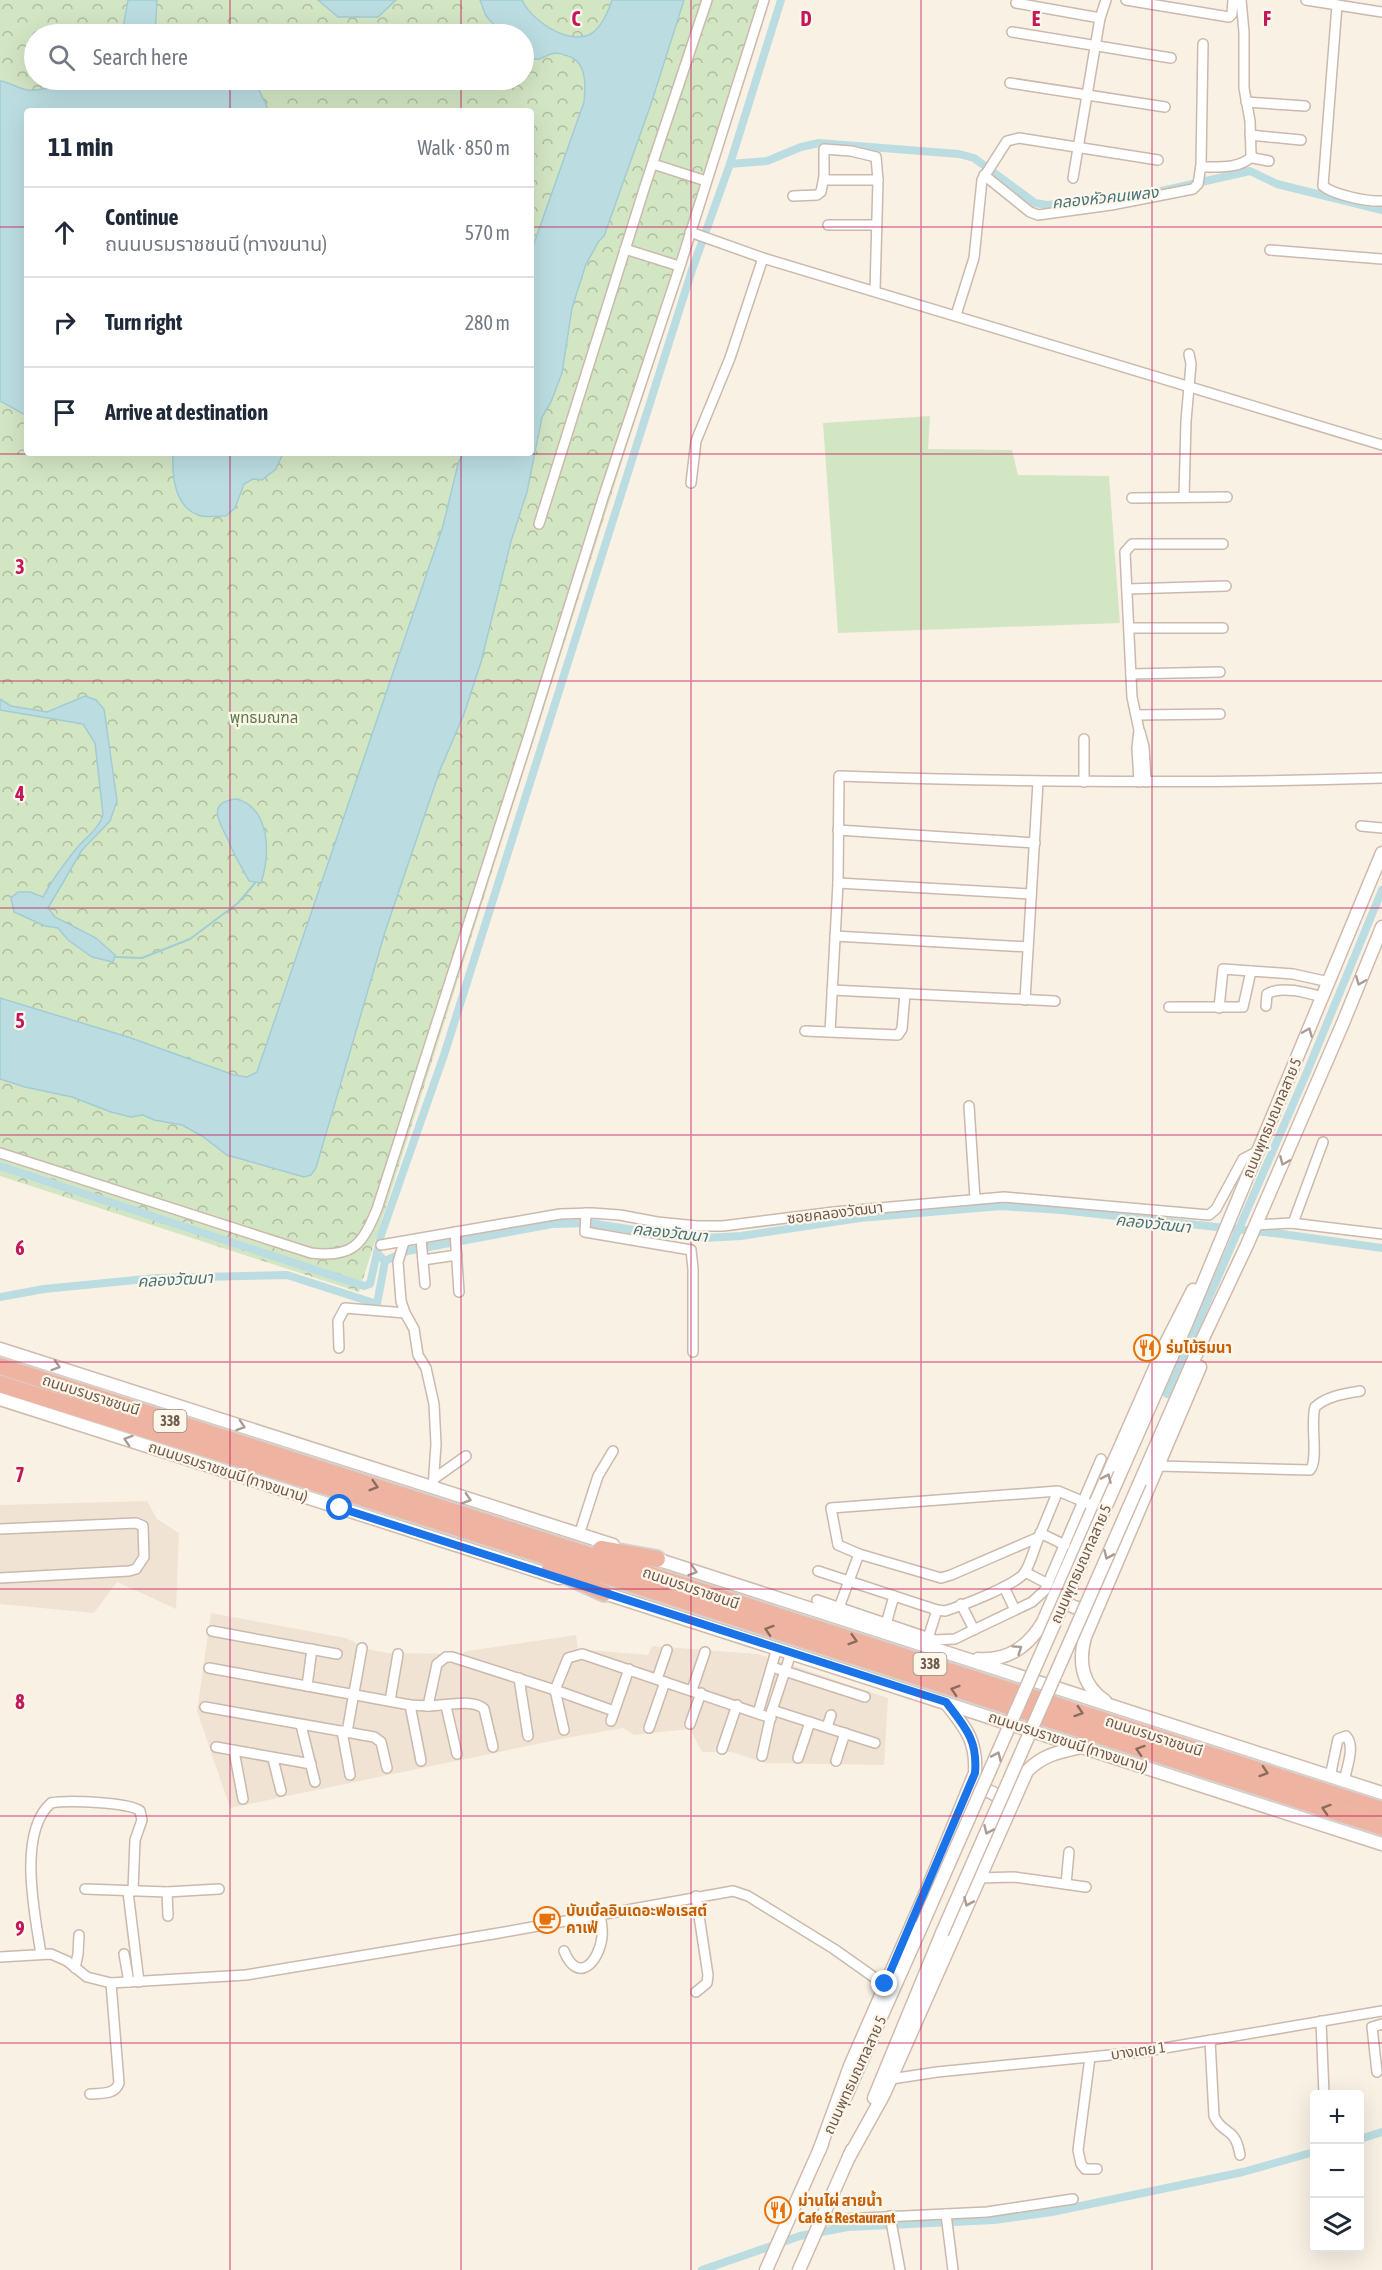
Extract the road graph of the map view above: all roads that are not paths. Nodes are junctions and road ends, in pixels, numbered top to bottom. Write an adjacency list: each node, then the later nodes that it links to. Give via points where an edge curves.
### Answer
1 (707, 0): 27 (street)
2 (764, 0): 33 (street)
3 (1106, 0): 11 (street)
4 (1126, 0): 5 (street, via 1229,17)
5 (1233, 0)
6 (1241, 0): 18 (street)
7 (1306, 0): 9 (street)
8 (1016, 3): 11 (street)
9 (1337, 5): 10 (street); 35 (street, via 1323,186 1369,201)
10 (1382, 12)
11 (1100, 18): 14 (street)
12 (1012, 32): 14 (street)
13 (1203, 44): 28 (street)
14 (1095, 45): 15 (street); 17 (street)
15 (1171, 58)
16 (1010, 83): 17 (street)
17 (1089, 96): 20 (street); 23 (street)
18 (1246, 102): 19 (street); 21 (street)
19 (1305, 106)
20 (1165, 107)
21 (1250, 135): 22 (street); 24 (street)
22 (1301, 140)
23 (1079, 148): 25 (street); 29 (street, via 1011,138); 30 (street)
24 (1252, 156): 26 (street); 28 (street, via 1236,165)
25 (1158, 160)
26 (1269, 161)
27 (653, 164): 33 (street); 39 (street)
28 (1201, 167): 29 (street, via 1193,189 1038,215)
29 (985, 174): 45 (street, via 980,188 974,258)
30 (1073, 178)
31 (828, 180): 32 (street)
32 (878, 180): 34 (street, via 878,160 873,155 824,149 821,192); 37 (street)
33 (706, 181): 38 (street)
34 (793, 196)
35 (1382, 201)
36 (828, 225): 37 (street)
37 (876, 225): 44 (street)
38 (690, 232): 41 (street); 43 (street)
39 (625, 249): 43 (street); 53 (street)
40 (1270, 250): 42 (street)
41 (763, 258): 44 (street); 49 (street, via 730,358 696,441)
42 (1382, 259)
43 (680, 266): 93 (street, via 414,1096 377,1209 363,1237 340,1254 311,1253)
44 (875, 291): 45 (street)
45 (956, 315): 47 (street)
46 (1189, 354): 47 (street)
47 (1188, 386): 48 (street); 50 (street)
48 (1382, 445)
49 (692, 483)
50 (1184, 497): 51 (street); 52 (street)
51 (1227, 497)
52 (1132, 498)
53 (539, 524)
54 (1223, 544): 56 (street, via 1132,544 1124,556)
55 (1226, 586): 56 (street)
56 (1127, 589): 57 (street)
57 (1130, 628): 58 (street); 60 (street)
58 (1223, 628)
59 (1220, 672): 60 (street)
60 (1131, 674): 62 (street)
61 (1220, 714): 62 (street)
62 (1137, 715): 67 (street)
63 (1084, 739): 66 (street)
64 (1382, 778): 67 (street)
65 (1038, 782): 66 (street); 70 (street, via 839,776); 71 (street)
66 (1084, 782): 67 (street)
67 (1143, 782)
68 (1361, 826): 69 (street)
69 (1382, 828)
70 (838, 830): 71 (street); 73 (street)
71 (1035, 843): 74 (street)
72 (1382, 853): 79 (main road, ถนนพุทธมณฑลสาย 5)
73 (838, 883): 74 (street); 76 (street)
74 (1031, 894): 77 (street)
75 (1382, 927): 97 (main road, ถนนพุทธมณฑลสาย 5, one-way to 97)
76 (835, 936): 77 (street); 80 (street)
77 (1028, 947): 83 (street)
78 (1251, 971): 79 (street); 87 (street, via 1244,1007); 87 (street, via 1223,969)
79 (1329, 982): 82 (main road, ถนนพุทธมณฑลสาย 5)
80 (832, 990): 81 (street); 89 (street)
81 (905, 994): 83 (street); 89 (street, via 898,1035)
82 (1323, 997): 85 (street, via 1274,991 1267,994); 92 (main road, ถนนพุทธมณฑลสาย 5, one-way to 82)
83 (1025, 1000): 84 (street)
84 (1055, 1001)
85 (1266, 1006)
86 (1169, 1007): 87 (street)
87 (1219, 1008)
88 (805, 1031): 89 (street)
89 (830, 1032)
90 (969, 1106): 94 (street)
91 (1323, 1142): 96 (street)
92 (1258, 1151): 94 (street, ซอยคลองวัฒนา, via 1243,1159 1209,1215 1030,1199); 103 (main road, ถนนพุทธมณฑลสาย 5)
93 (0, 1153)
94 (975, 1199): 95 (street, ซอยคลองวัฒนา, via 723,1226)
95 (586, 1215): 99 (street, ซอยคลองวัฒนา, via 526,1219); 112 (street, via 585,1232 693,1252)
96 (1293, 1223): 97 (street); 98 (street)
97 (1256, 1225): 106 (main road, ถนนพุทธมณฑลสาย 5)
98 (1382, 1234)
99 (455, 1235): 100 (street, ซอยคลองวัฒนา); 104 (street)
100 (422, 1241): 101 (street, ซอยคลองวัฒนา); 105 (street)
101 (403, 1244): 102 (street, ซอยคลองวัฒนา); 109 (street, via 398,1262)
102 (381, 1245)
103 (1217, 1247): 122 (main road, one-way to 103, via 1175,1324); 246 (main road, ถนนพุทธมณฑลสาย 5, one-way to 103, bridge, via 853,2082)
104 (457, 1252): 105 (street); 108 (street)
105 (423, 1258): 107 (street)
106 (1239, 1262): 119 (main road, via 1222,1314); 248 (main road, ถนนพุทธมณฑลสาย 5, one-way to 248, bridge, via 942,1933)
107 (425, 1284)
108 (459, 1292)
109 (405, 1313): 110 (street, via 345,1308 338,1322); 120 (street, via 414,1329 434,1404)
110 (339, 1348)
111 (0, 1349): 120 (main road, 338, one-way to 120)
112 (693, 1352)
113 (1, 1366): 123 (highway, ถนนบรมราชชนนี / 338, one-way to 123)
114 (1360, 1391): 119 (street, via 1336,1396 1315,1407 1315,1461 1310,1470)
115 (0, 1392): 123 (highway, ถนนบรมราชชนนี / 338); 136 (main road, ถนนบรมราชชนนี (ทางขนาน) / 338, one-way to 115)
116 (613, 1451): 125 (street, via 598,1476)
117 (466, 1456): 120 (street)
118 (1101, 1459): 122 (street)
119 (1158, 1466): 140 (main road)
120 (434, 1483): 125 (main road, 338, one-way to 125)
121 (1058, 1491): 122 (street); 126 (street); 128 (street, via 831,1508 838,1545)
122 (1089, 1504): 127 (street); 134 (main road)
123 (477, 1527): 129 (highway); 136 (highway); 212 (highway, ถนนบรมราชชนนี / 338, one-way to 212); 214 (highway, ถนนบรมราชชนนี / 338, one-way to 123)
124 (0, 1529): 132 (street, via 136,1523 143,1526 144,1557 141,1565 129,1571)
125 (579, 1535): 129 (main road, 338)
126 (1039, 1535): 127 (street); 128 (street, via 942,1578); 131 (street)
127 (1065, 1545): 134 (street)
128 (859, 1554): 133 (street)
129 (657, 1559): 143 (main road, 338, one-way to 143)
130 (818, 1571): 133 (street)
131 (1025, 1572): 134 (street); 135 (street)
132 (0, 1578)
133 (848, 1582): 137 (street); 143 (street)
134 (1053, 1584): 140 (main road, via 1072,1607); 142 (street); 156 (main road, one-way to 134, via 1002,1658 1023,1646 1043,1622)
135 (1004, 1587): 139 (street); 142 (street)
136 (604, 1593): 149 (main road, ถนนบรมราชชนนี (ทางขนาน) / 338)
137 (894, 1596): 141 (street); 144 (street)
138 (817, 1600): 143 (street)
139 (962, 1604): 141 (street); 145 (street)
140 (1097, 1608): 175 (main road, via 1085,1637 1081,1665 1089,1686)
141 (937, 1610): 147 (street)
142 (1015, 1610): 145 (street)
143 (837, 1612): 144 (street); 156 (main road, 338)
144 (886, 1624): 147 (street)
145 (974, 1630): 147 (street, via 950,1640)
146 (212, 1631): 150 (street)
147 (928, 1638)
148 (362, 1648): 166 (street)
149 (777, 1648): 153 (main road, ถนนบรมราชชนนี (ทางขนาน) / 338); 157 (street)
150 (312, 1649): 154 (street); 163 (street)
151 (667, 1650): 162 (street)
152 (705, 1652): 165 (street)
153 (791, 1653): 160 (street); 169 (main road, ถนนบรมราชชนนี (ทางขนาน) / 338)
154 (337, 1654)
155 (398, 1654): 168 (street)
156 (962, 1658): 175 (main road, 338)
157 (772, 1666): 160 (street); 177 (street)
158 (209, 1668): 163 (street)
159 (628, 1669): 162 (street); 164 (street, via 582,1654 573,1655 564,1664); 176 (street)
160 (785, 1671): 167 (street); 178 (street)
161 (519, 1678): 164 (street); 172 (street, via 446,1658 437,1664); 189 (street)
162 (661, 1680): 165 (street); 185 (street)
163 (307, 1686): 166 (street)
164 (555, 1690): 176 (street); 186 (street)
165 (696, 1691): 171 (street); 182 (street)
166 (354, 1694): 168 (street); 187 (street)
167 (865, 1696)
168 (390, 1701): 170 (street)
169 (946, 1702): 192 (main road, ถนนบรมราชชนนี (ทางขนาน) / 338); 210 (main road, via 973,1742 975,1773)
170 (410, 1705): 172 (street); 200 (street)
171 (737, 1705): 177 (street); 194 (street)
172 (428, 1706): 173 (street)
173 (446, 1706): 193 (street, via 481,1706); 196 (street)
174 (205, 1707): 183 (street)
175 (1116, 1709): 205 (main road, 338)
176 (614, 1711): 180 (street)
177 (758, 1713): 178 (street)
178 (772, 1714): 181 (street); 197 (street)
179 (831, 1714): 184 (street)
180 (611, 1721)
181 (810, 1722): 184 (street); 198 (street)
182 (690, 1724)
183 (301, 1725): 187 (street); 202 (street)
184 (827, 1727): 188 (street)
185 (650, 1728)
186 (564, 1730)
187 (344, 1732): 203 (street, via 379,1739); 204 (street)
188 (845, 1733): 190 (street); 201 (street)
189 (528, 1736)
190 (875, 1743)
191 (216, 1747): 195 (street)
192 (1082, 1747): 213 (main road, via 1038,1760 1027,1771); 215 (main road, ถนนบรมราชชนนี (ทางขนาน) / 338)
193 (493, 1748)
194 (722, 1749)
195 (234, 1750): 199 (street); 211 (street)
196 (457, 1754)
197 (762, 1756)
198 (798, 1758)
199 (273, 1759): 202 (street); 208 (street)
200 (421, 1761)
201 (836, 1761)
202 (311, 1764): 206 (street)
203 (387, 1768)
204 (350, 1775)
205 (1330, 1777): 207 (main road, 338); 207 (street, via 1338,1739 1346,1736 1351,1748)
206 (315, 1782)
207 (1344, 1782): 209 (main road, 338)
208 (280, 1791)
209 (1382, 1793)
210 (966, 1798): 213 (main road, via 975,1789 998,1796 1003,1801); 235 (main road)
211 (243, 1799)
212 (1382, 1810)
213 (1004, 1821): 217 (main road)
214 (1382, 1827)
215 (1382, 1844)
216 (1069, 1852): 218 (street)
217 (978, 1878): 218 (street, via 1014,1877); 243 (main road, one-way to 243)
218 (1066, 1884): 219 (street)
219 (1086, 1887)
220 (86, 1889): 222 (street)
221 (219, 1889): 223 (street)
222 (131, 1892): 223 (street); 229 (street, via 140,1811 126,1805 51,1803 41,1819 31,1854); 233 (street)
223 (167, 1892): 226 (street)
224 (696, 1896): 225 (street); 235 (street, via 733,1891 748,1896); 236 (street, via 708,1975 707,1983)
225 (600, 1914): 228 (street, via 602,1938 592,1964 576,1968); 233 (street, via 261,1974)
226 (168, 1916)
227 (79, 1935): 232 (street)
228 (564, 1951)
229 (41, 1954): 231 (street); 232 (street, via 59,1957)
230 (124, 1954): 233 (street)
231 (0, 1957)
232 (75, 1968): 234 (street, via 92,1980)
233 (134, 1982): 234 (street)
234 (111, 1983): 245 (street, via 119,2083 113,2092)
235 (885, 1984): 246 (main road)
236 (696, 1992)
237 (1382, 2011): 238 (street, บางเตย 1)
238 (1321, 2021): 240 (street, บางเตย 1); 244 (street)
239 (1382, 2024): 242 (street, via 1372,2027)
240 (1210, 2040): 241 (street, บางเตย 1); 247 (street, via 1214,2116 1238,2141)
241 (1089, 2057): 243 (street, บางเตย 1); 249 (street, via 1078,2150 1085,2169)
242 (1377, 2072)
243 (891, 2079): 248 (main road)
244 (1324, 2090)
245 (90, 2094)
246 (819, 2151): 254 (main road, ถนนพุทธมณฑลสาย 5)
247 (1240, 2155)
248 (849, 2157): 253 (main road, ถนนพุทธมณฑลสาย 5)
249 (1097, 2169)
250 (1073, 2199): 251 (street)
251 (947, 2221): 252 (street); 257 (street)
252 (891, 2222): 253 (street); 256 (street)
253 (819, 2227): 255 (main road, ถนนพุทธมณฑลสาย 5)
254 (766, 2270)
255 (799, 2270)
256 (900, 2270)
257 (953, 2270)

